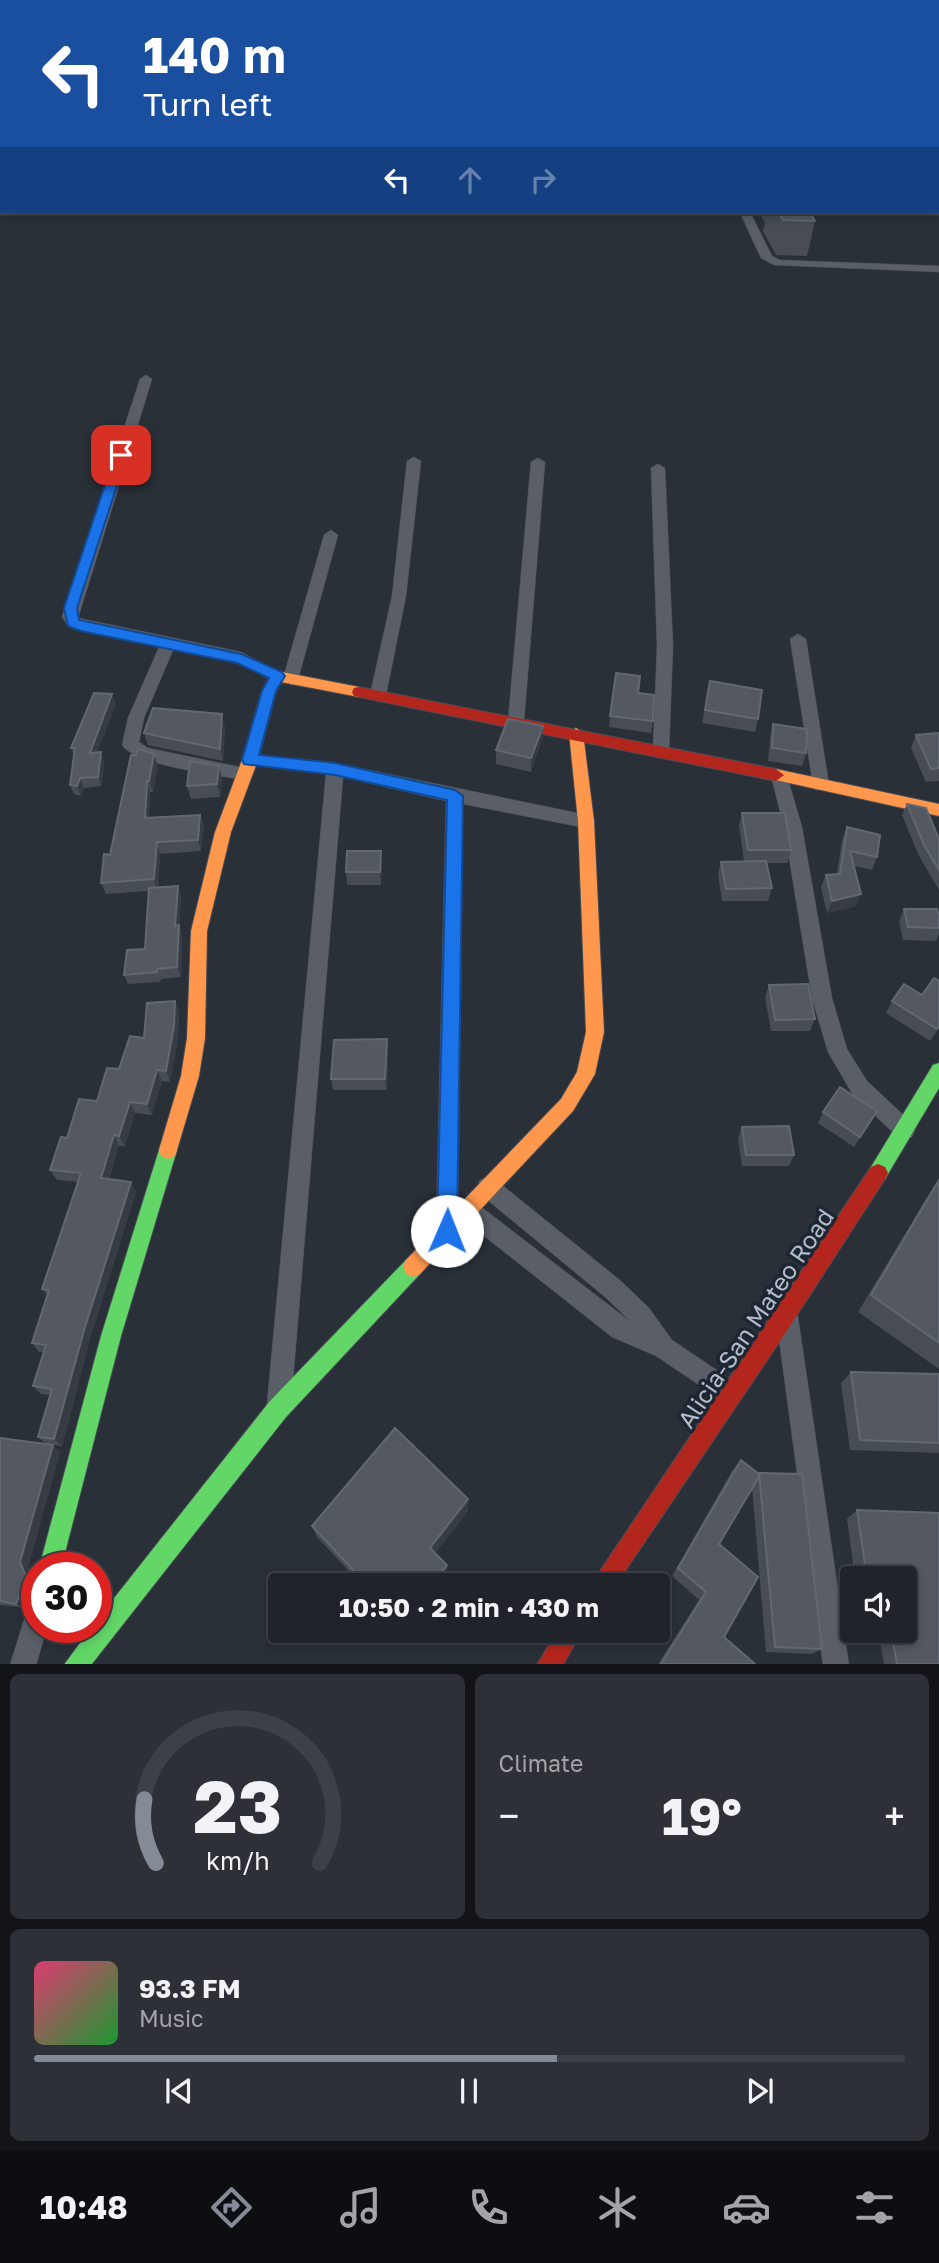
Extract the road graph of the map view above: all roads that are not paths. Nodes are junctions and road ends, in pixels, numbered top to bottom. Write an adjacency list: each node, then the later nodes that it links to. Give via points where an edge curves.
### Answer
1 (746, 214): 2 (street, via 767,258 778,264)
2 (939, 269)
3 (146, 379): 9 (street, via 70,617 81,626)
4 (414, 461): 11 (street, via 399,596)
5 (538, 462): 12 (street)
6 (658, 468): 14 (street, via 666,646)
7 (331, 535): 10 (street)
8 (798, 639): 18 (street)
9 (169, 642): 10 (street, via 241,659); 15 (street, via 136,718 130,745 144,753)
10 (284, 677): 11 (street); 15 (street, via 269,691)
11 (378, 695): 12 (street)
12 (516, 721): 13 (street)
13 (576, 733): 14 (street); 21 (street)
14 (661, 750): 17 (street)
15 (247, 767): 16 (street); 31 (street, via 223,832 199,931 196,1038 190,1076 111,1336)
16 (335, 769): 19 (street); 30 (street)
17 (779, 776): 18 (street); 23 (street, via 793,827 822,998 838,1052 860,1088)
18 (821, 785): 20 (street)
19 (455, 796): 21 (street); 26 (street)
20 (939, 810)
21 (586, 821): 24 (street, via 595,1032 586,1074 567,1105)
22 (939, 1071): 23 (street, Alicia-San Mateo Road)
23 (905, 1129): 27 (street, Alicia-San Mateo Road)
24 (488, 1187): 25 (street); 28 (street, via 613,1289 641,1316)
25 (468, 1210): 26 (street); 28 (street, via 620,1329)
26 (447, 1231): 30 (street)
27 (787, 1317): 29 (street, Alicia-San Mateo Road); 38 (street)
28 (664, 1348): 29 (street)
29 (731, 1393): 32 (street, Alicia-San Mateo Road)
30 (278, 1409): 36 (street)
31 (54, 1552)
32 (610, 1573)
33 (29, 1643): 35 (street)
34 (562, 1643): 37 (street)
35 (23, 1664)
36 (76, 1664)
37 (549, 1664)
38 (836, 1664)

